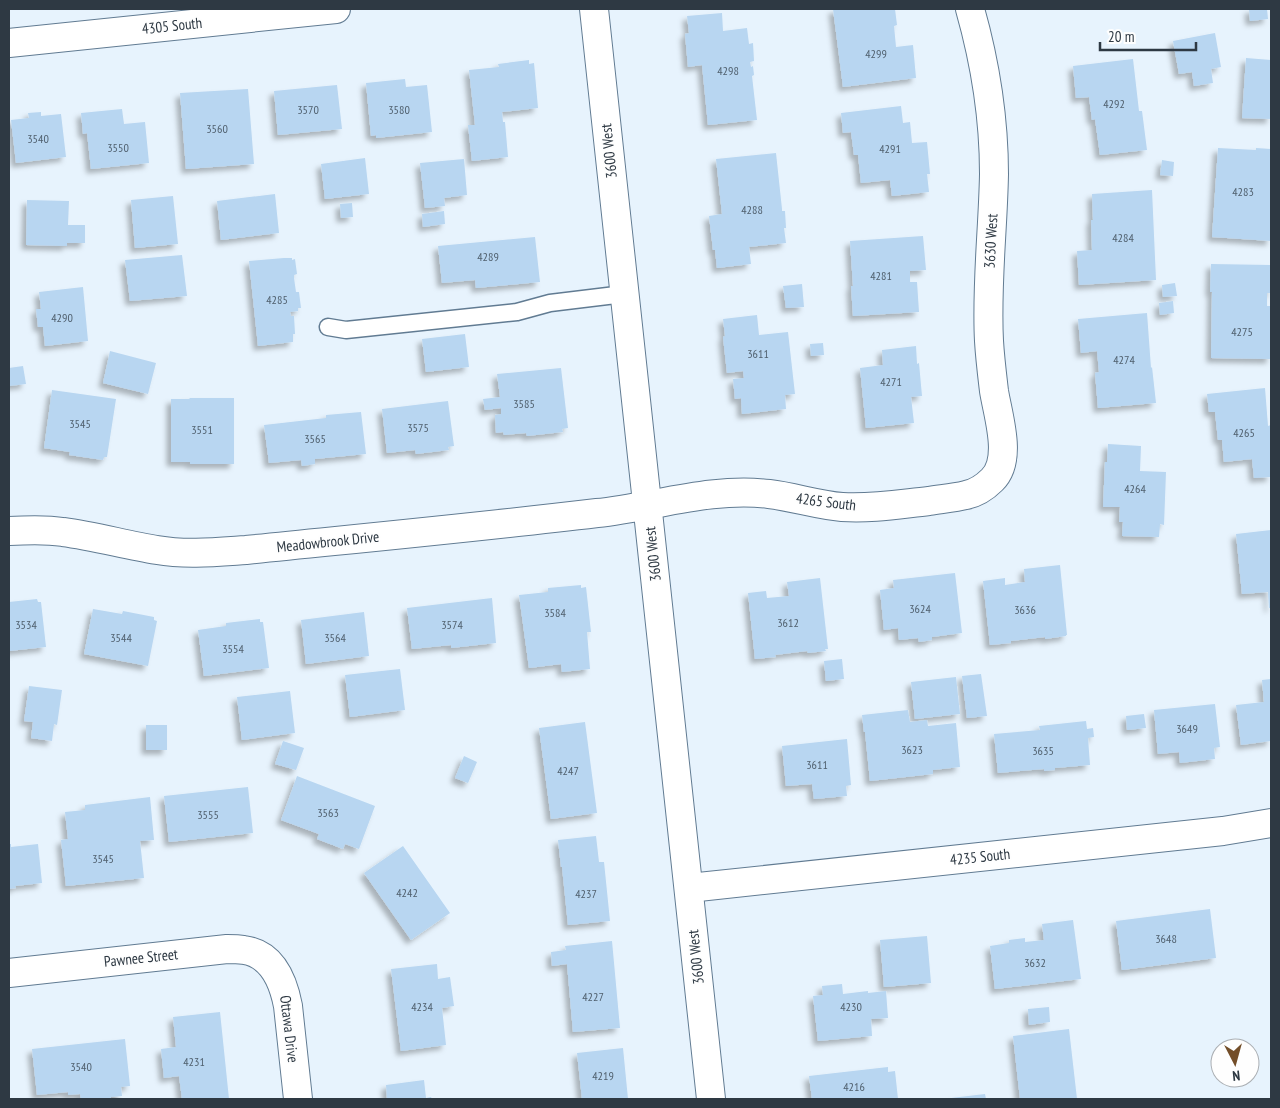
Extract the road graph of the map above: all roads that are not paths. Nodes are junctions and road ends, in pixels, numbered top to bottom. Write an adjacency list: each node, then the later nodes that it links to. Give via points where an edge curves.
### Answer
1 (336, 9): 4 (street, 4305 South)
2 (594, 9): 5 (street, 3600 West)
3 (970, 9): 7 (street, 3630 West, via 981,54 993,143 988,306 991,363 1003,449)
4 (9, 43)
5 (624, 294): 6 (lane, via 550,303 517,312 346,330); 8 (street, 3600 West)
6 (328, 327)
7 (998, 473): 8 (street, 4265 South, via 979,490 967,495 884,506 842,507 754,493 701,496)
8 (647, 506): 9 (street, Meadowbrook Drive, via 216,552 159,550 62,532); 11 (street, 3600 West)
9 (9, 531)
10 (1271, 823): 11 (street, 4235 South, via 1224,831)
11 (688, 888): 15 (street, 3600 West)
12 (269, 962): 13 (street, Pawnee Street, via 258,954 227,949); 14 (street, Ottawa Drive, via 285,991)
13 (9, 973)
14 (298, 1099)
15 (711, 1099)

